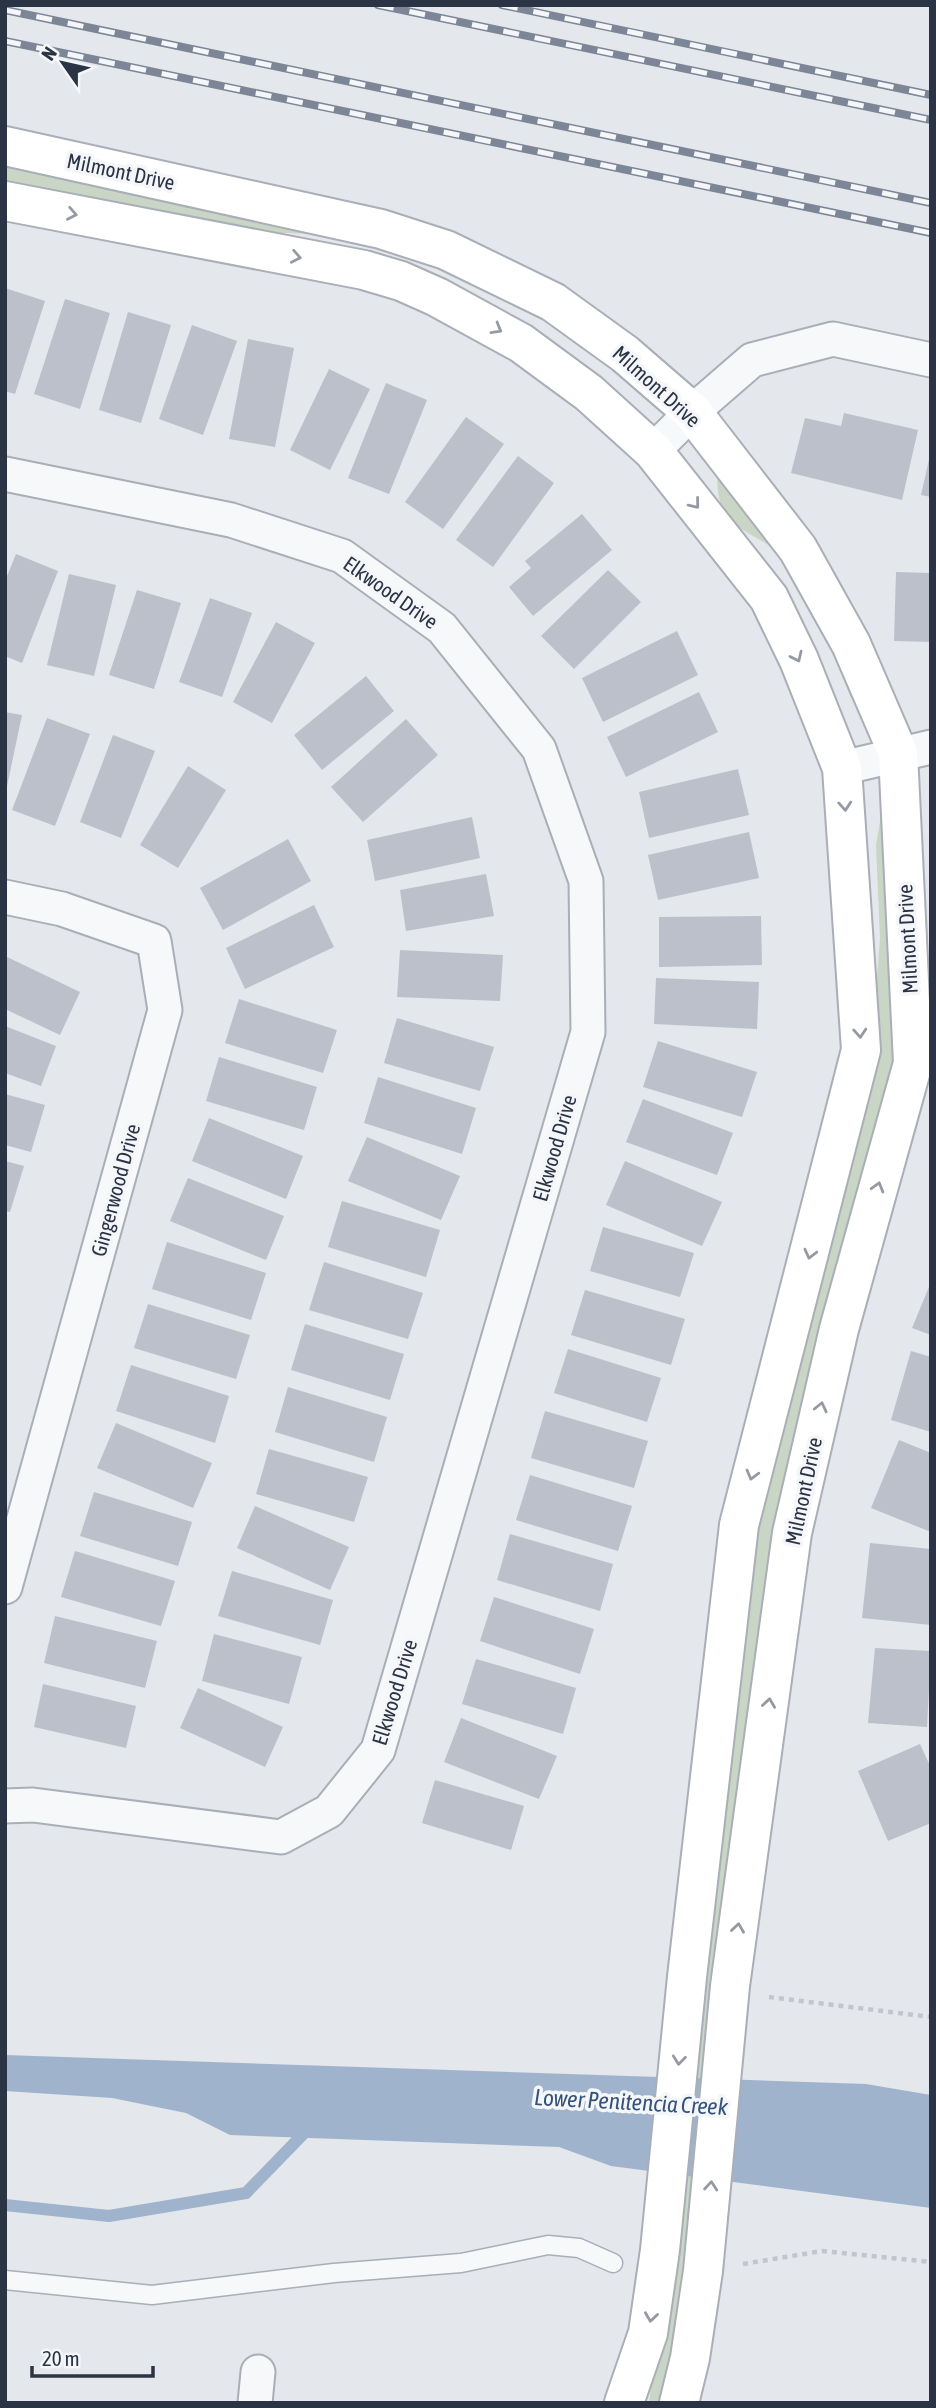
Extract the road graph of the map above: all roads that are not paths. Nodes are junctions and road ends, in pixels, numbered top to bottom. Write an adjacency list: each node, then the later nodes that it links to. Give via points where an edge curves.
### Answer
1 (5, 146): 4 (street, Milmont Drive, via 381,229 446,250 553,302 625,354)
2 (5, 201): 5 (street, one-way to 5, via 401,281 521,343 589,393)
3 (931, 360): 4 (street, via 833,339 752,360)
4 (692, 412): 5 (street); 7 (street, Milmont Drive, via 798,549)
5 (653, 451): 8 (street, one-way to 8, via 769,598)
6 (5, 474): 11 (street, Elkwood Drive, via 231,520 342,556 442,628 539,749 586,881 588,1032 378,1750 329,1811 281,1838 33,1805)
7 (914, 750): 8 (street); 15 (street, Milmont Drive, one-way to 7, via 704,2262 729,1991 792,1533 839,1329 913,1063)
8 (842, 768): 14 (street, one-way to 14, via 861,1050 739,1525 660,2250 649,2333)
9 (5, 897): 10 (street, Gingerwood Drive, via 62,909 154,941 165,1010)
10 (5, 1587)
11 (5, 1806)
12 (613, 2263): 13 (lane, via 579,2248 548,2245 461,2263 152,2295)
13 (5, 2280)
14 (624, 2403)
15 (679, 2403)

